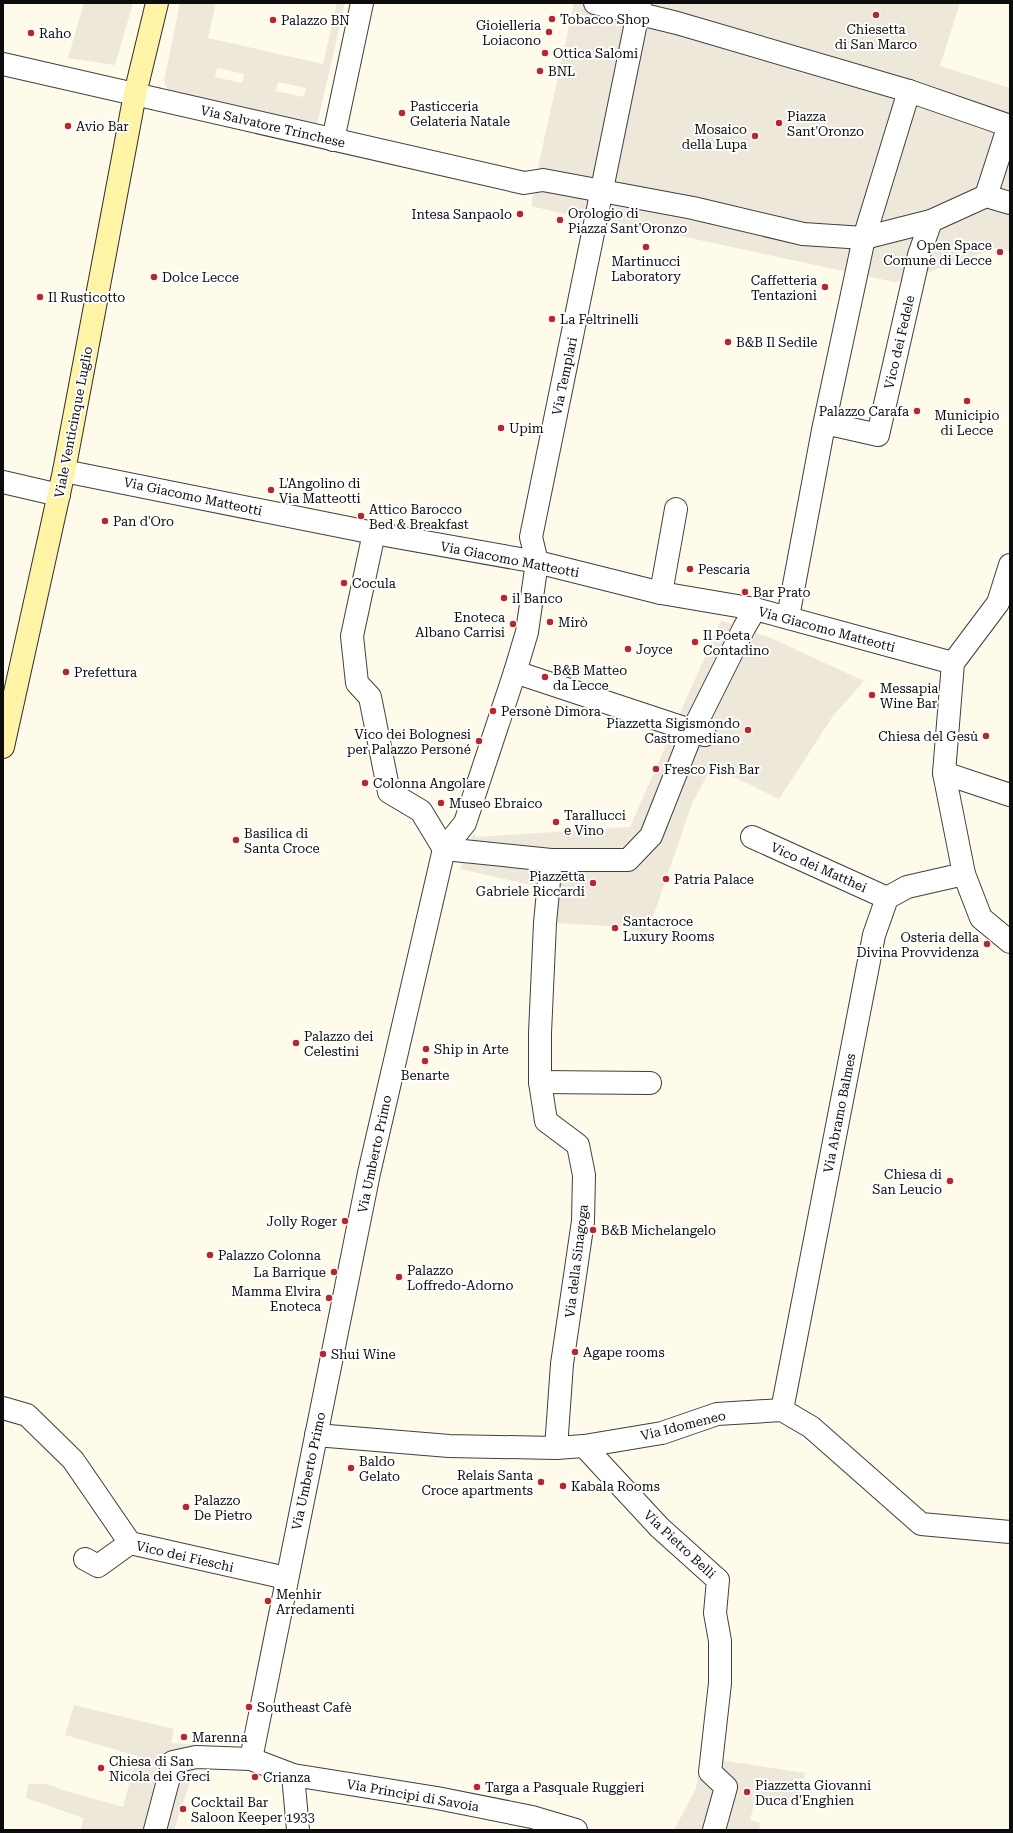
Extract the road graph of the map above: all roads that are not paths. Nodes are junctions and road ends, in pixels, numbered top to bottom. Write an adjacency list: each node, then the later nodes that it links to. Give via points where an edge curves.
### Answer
1 (156, 3): 7 (street)
2 (362, 3): 9 (street)
3 (595, 3): 4 (street)
4 (638, 8): 6 (street, via 677,23); 10 (street)
5 (3, 64): 7 (street, Via Salvatore Trinchese)
6 (910, 91): 8 (street); 14 (street)
7 (135, 94): 9 (street, Via Salvatore Trinchese); 16 (street, Viale Venticinque Luglio)
8 (1010, 125): 11 (street)
9 (333, 140): 10 (street, Via Salvatore Trinchese, via 524,183 543,180)
10 (600, 190): 14 (street, via 693,208 803,234); 21 (street, Via Templari, via 531,537)
11 (986, 196): 12 (street); 13 (street)
12 (1010, 203)
13 (931, 221): 14 (street); 15 (street, Vico dei Fedele, via 919,255 878,435)
14 (864, 238): 15 (street)
15 (825, 423): 25 (street)
16 (64, 470): 18 (street, Viale Venticinque Luglio); 20 (street, Via Giacomo Matteotti)
17 (3, 482): 18 (street)
18 (58, 495): 29 (street, Viale Venticinque Luglio)
19 (676, 509): 23 (street)
20 (374, 533): 21 (street, Via Giacomo Matteotti); 33 (street, via 352,636 357,683 370,697 389,792 420,811)
21 (537, 562): 23 (street, Via Giacomo Matteotti); 27 (street, Via Umberto Primo, via 527,632)
22 (1010, 566): 26 (street, via 998,603)
23 (661, 592): 24 (street, Via Giacomo Matteotti)
24 (755, 609): 25 (street, Via Giacomo Matteotti); 28 (street, via 744,628)
25 (788, 617): 26 (street, Via Giacomo Matteotti)
26 (953, 663): 30 (street)
27 (515, 672): 28 (street); 33 (street, Via Umberto Primo, via 465,823)
28 (699, 733): 34 (street, via 650,836 628,860)
29 (3, 747)
30 (944, 773): 31 (street); 35 (street)
31 (1010, 795)
32 (752, 837): 36 (street, Vico dei Matthei)
33 (444, 849): 34 (street); 42 (street, Via Umberto Primo, via 369,1173)
34 (551, 860): 38 (street, Via della Sinagoga, via 545,923)
35 (964, 874): 36 (street, via 906,887); 37 (street, via 981,918)
36 (887, 898): 41 (street, Via Abramo Balmes, via 874,935)
37 (1010, 942)
38 (540, 1082): 39 (street); 44 (street, Via della Sinagoga, via 546,1121 578,1145 584,1175 583,1221 562,1364)
39 (650, 1083)
40 (3, 1408): 46 (street, Vico dei Fieschi, via 27,1415 73,1460)
41 (782, 1410): 43 (street, Via Idomeneo, via 717,1414 662,1433); 45 (street, via 811,1427 921,1524)
42 (316, 1435): 44 (street, Via Idomeneo, via 449,1446); 48 (street, Via Umberto Primo)
43 (584, 1446): 44 (street, Via Idomeneo); 54 (street, Via Pietro Belli, via 659,1526 718,1580 715,1613 720,1641 720,1683 710,1772 726,1787)
44 (556, 1448)
45 (1010, 1532)
46 (130, 1544): 47 (street, via 98,1566); 48 (street, Vico dei Fieschi)
47 (85, 1559)
48 (286, 1578): 49 (street, Via Umberto Primo)
49 (251, 1760): 50 (street, Via Principi di Savoia); 51 (street, Via Principi di Savoia, via 196,1757 173,1762)
50 (293, 1775): 52 (street); 53 (street, Via Principi di Savoia, via 437,1798 532,1817)
51 (152, 1830)
52 (298, 1830)
53 (576, 1830)
54 (714, 1830)

